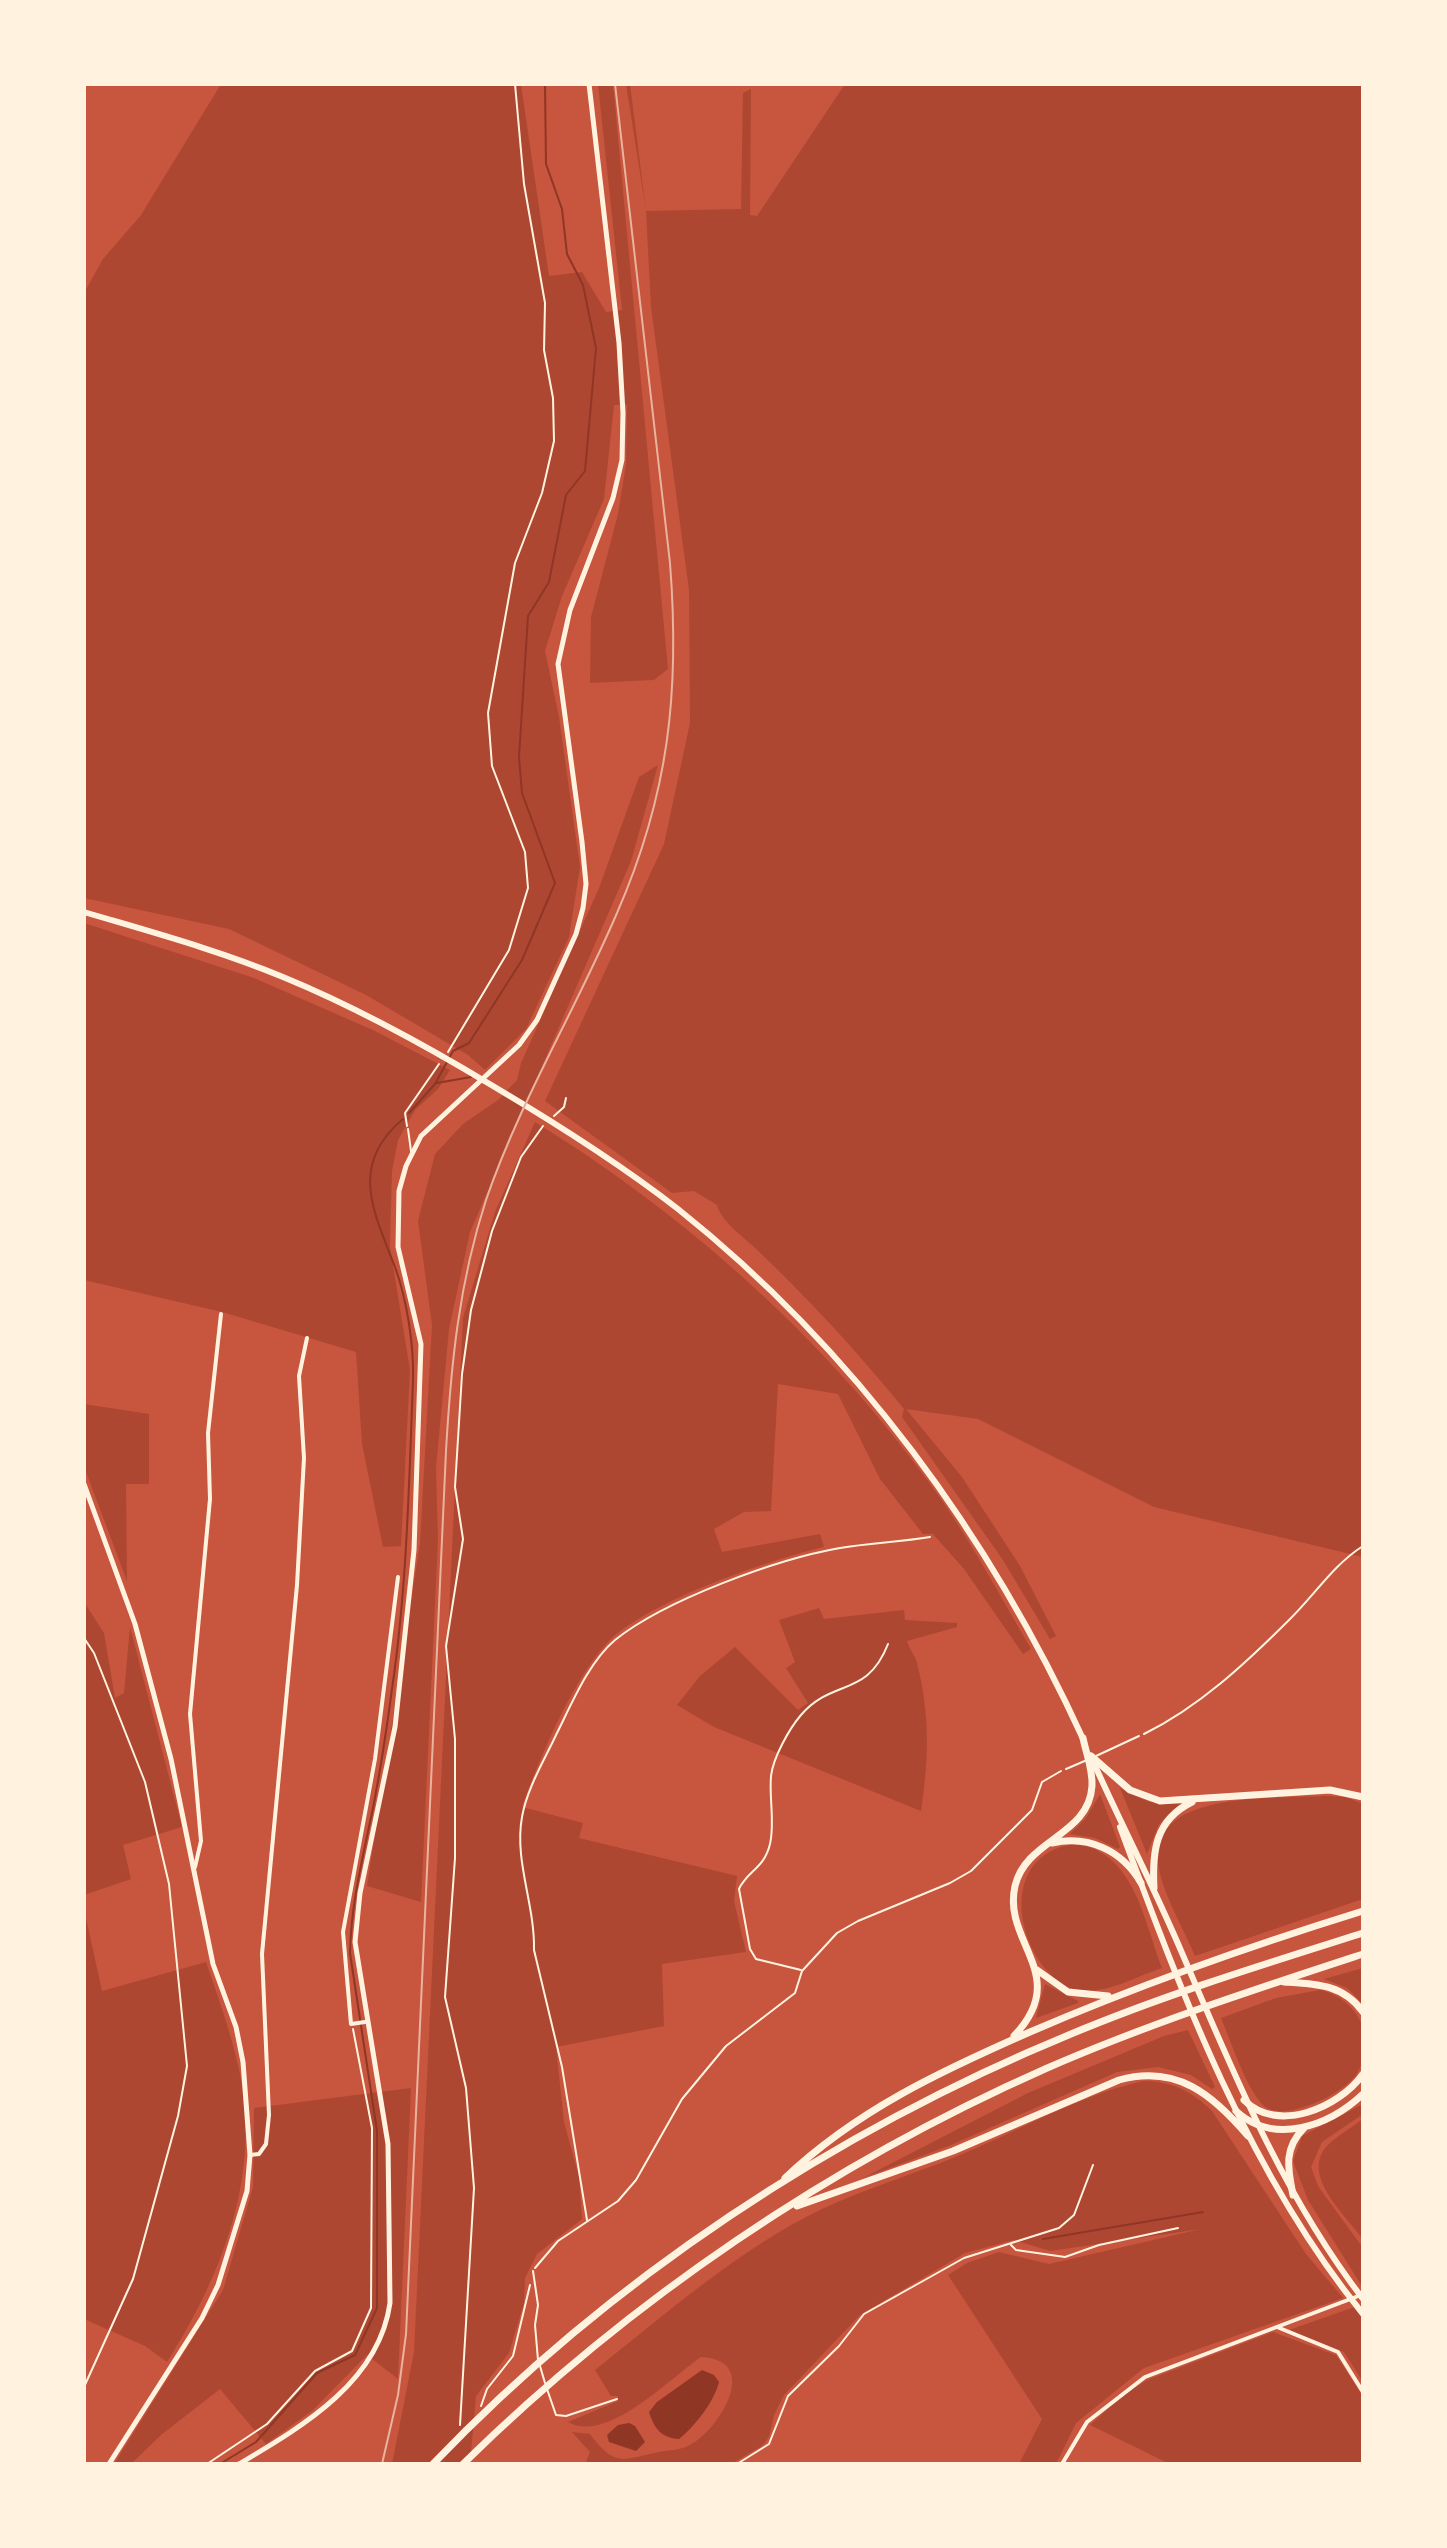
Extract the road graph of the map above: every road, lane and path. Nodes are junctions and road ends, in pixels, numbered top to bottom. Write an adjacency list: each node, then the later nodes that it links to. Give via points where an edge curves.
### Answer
1 (515, 84): 5 (path, via 524,184 545,303 544,350 554,441 542,493 515,563 488,713 492,766 525,852 528,888 509,950 468,1023 405,1113)
2 (589, 84): 6 (main road, via 623,413 622,460 613,498 570,610 558,664 582,842 583,908 537,1020 509,1055 435,1121)
3 (84, 912): 16 (main road, via 237,959 330,997 458,1065 587,1143 680,1211 811,1333 916,1455 1003,1584)
4 (566, 1098): 61 (path, via 521,1157 492,1231 471,1310 462,1374 455,1487 463,1539 446,1646 455,1754 455,1858 445,1997 466,2088 474,2188)
5 (408, 1129): 6 (lane)
6 (411, 1152): 19 (main road, via 399,1191 398,1231 421,1344 418,1462 412,1575)
7 (221, 1314): 25 (street, via 190,1714 201,1841)
8 (307, 1338): 46 (street, via 299,1376 304,1458 297,1585 262,1954 269,2115 266,2144 259,2154)
9 (84, 1484): 25 (main road, via 135,1624)
10 (930, 1537): 51 (path, via 783,1561 648,1620 614,1641 560,1727 522,1817 520,1856 535,1917 534,1950 583,2176)
11 (1363, 1546): 15 (path, via 1348,1555 1227,1679)
12 (398, 1577): 18 (street)
13 (84, 1638): 58 (lane, via 129,1739 152,1811 169,1884 187,2066 133,2279)
14 (888, 1644): 32 (path, via 870,1677 831,1692 800,1716 771,1773 765,1861 739,1889 756,1959)
15 (1139, 1736): 20 (lane)
16 (1083, 1738): 17 (main road); 24 (highway, via 1092,1776 1088,1803 1073,1825)
17 (1091, 1756): 22 (main road); 23 (highway, via 1144,1797)
18 (376, 1759): 19 (street); 37 (street, via 343,1932)
19 (388, 1762): 36 (main road, via 355,1942)
20 (1066, 1769): 32 (path, via 1042,1782 1032,1810 971,1871 837,1933)
21 (1363, 1797): 23 (highway, via 1330,1790)
22 (1110, 1798): 26 (main road); 27 (main road)
23 (1197, 1801): 27 (highway, via 1174,1813 1159,1833)
24 (1046, 1844): 26 (highway, via 1071,1840 1104,1848 1126,1863); 31 (highway, via 1022,1868 1014,1899)
25 (195, 1867): 46 (main road, via 213,1964 243,2062)
26 (1141, 1883): 42 (main road)
27 (1154, 1888): 41 (main road)
28 (1361, 1911): 34 (highway)
29 (1363, 1933): 48 (highway, via 1173,1994 1031,2051 888,2121)
30 (1363, 1954): 33 (highway)
31 (1036, 1969): 34 (highway, via 1074,1995); 38 (highway, via 1032,2010)
32 (802, 1971): 51 (path, via 795,1993 726,2046 682,2099 636,2180 618,2201)
33 (1278, 1982): 35 (highway, via 1334,1987); 50 (highway, via 1016,2082 904,2139)
34 (1114, 1995): 38 (highway)
35 (1363, 2012)
36 (364, 2022): 37 (street); 65 (main road, via 388,2144 386,2328 355,2379 316,2414)
37 (353, 2024): 64 (path, via 372,2128 371,2308 352,2351 315,2371 267,2424)
38 (1008, 2042): 48 (highway, via 879,2104 817,2148)
39 (1363, 2074): 41 (highway, via 1345,2093 1298,2115 1268,2116)
40 (1363, 2094): 43 (highway)
41 (1244, 2100): 44 (main road)
42 (1236, 2111): 44 (highway); 45 (main road)
43 (1308, 2124): 44 (highway, via 1286,2131); 49 (highway, via 1288,2156)
44 (1257, 2128): 49 (main road)
45 (1248, 2136): 50 (highway, via 1197,2087 1168,2076 1139,2075 953,2151); 56 (main road, via 1268,2175)
46 (250, 2155): 63 (main road, via 247,2191 218,2285)
47 (1093, 2165): 53 (path, via 1074,2215 1059,2228)
48 (772, 2190): 66 (highway, via 553,2352)
49 (1293, 2195): 55 (main road)
50 (783, 2211): 67 (highway, via 641,2308)
51 (587, 2222): 54 (path, via 544,2253)
52 (1178, 2228): 53 (path, via 1065,2257 1016,2250)
53 (1010, 2244): 68 (path, via 964,2258 864,2314 788,2396 769,2444)
54 (533, 2271): 60 (lane, via 538,2305 535,2345 556,2415); 62 (path, via 513,2356 487,2389)
55 (1363, 2297): 57 (street)
56 (1362, 2312)
57 (1277, 2327): 59 (street, via 1338,2352); 69 (street, via 1145,2377 1087,2422)
58 (84, 2387)
59 (1363, 2392)
60 (617, 2399)
61 (462, 2400)
62 (479, 2414)
63 (109, 2464)
64 (207, 2464)
65 (239, 2464)
66 (433, 2464)
67 (463, 2464)
68 (737, 2464)
69 (1062, 2464)

